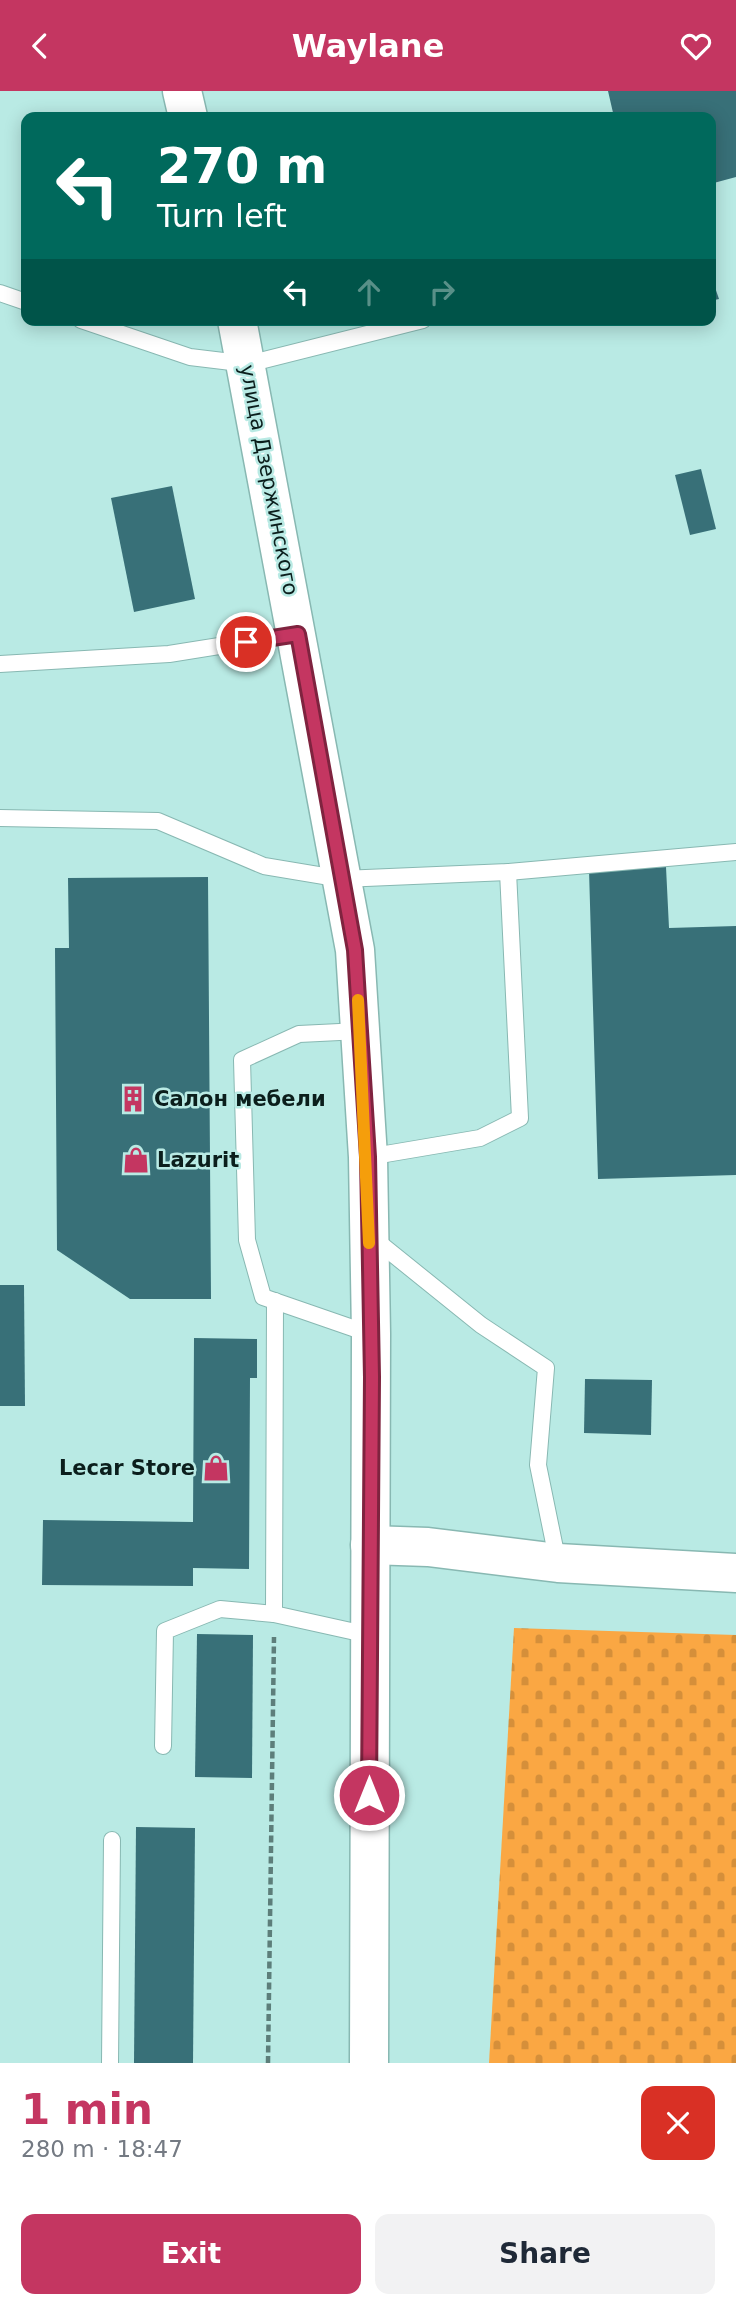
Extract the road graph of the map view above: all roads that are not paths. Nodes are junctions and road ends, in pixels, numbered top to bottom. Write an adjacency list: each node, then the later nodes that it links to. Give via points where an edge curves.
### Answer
1 (182, 91): 2 (main road)
2 (187, 112)
3 (0, 293): 4 (lane)
4 (21, 300)
5 (99, 326): 8 (lane, via 190,357)
6 (238, 326): 8 (main road, улица Дзержинского)
7 (399, 326): 8 (lane)
8 (248, 364): 9 (main road, улица Дзержинского)
9 (298, 634): 10 (lane, via 169,654); 14 (main road, улица Дзержинского)
10 (0, 664)
11 (0, 818): 14 (lane, via 158,821 264,866)
12 (736, 852): 13 (lane)
13 (508, 872): 14 (lane); 16 (lane, via 520,1118 480,1138)
14 (342, 879): 15 (main road, улица Дзержинского, via 355,950)
15 (360, 1031): 16 (main road, улица Дзержинского); 18 (lane, via 299,1034 242,1060 247,1240 263,1297)
16 (368, 1157): 17 (main road, улица Дзержинского)
17 (369, 1235): 19 (main road, улица Дзержинского); 21 (lane, via 481,1325 546,1368 538,1465)
18 (275, 1301): 19 (lane); 23 (lane)
19 (371, 1334): 20 (main road, улица Дзержинского)
20 (370, 1545): 21 (main road, via 428,1547); 24 (main road, улица Дзержинского)
21 (558, 1563): 22 (main road)
22 (736, 1573)
23 (274, 1613): 24 (lane); 25 (lane, via 220,1609 165,1631)
24 (369, 1635): 28 (main road, улица Дзержинского)
25 (163, 1746)
26 (112, 1840): 27 (lane)
27 (110, 2063)
28 (369, 2063)

